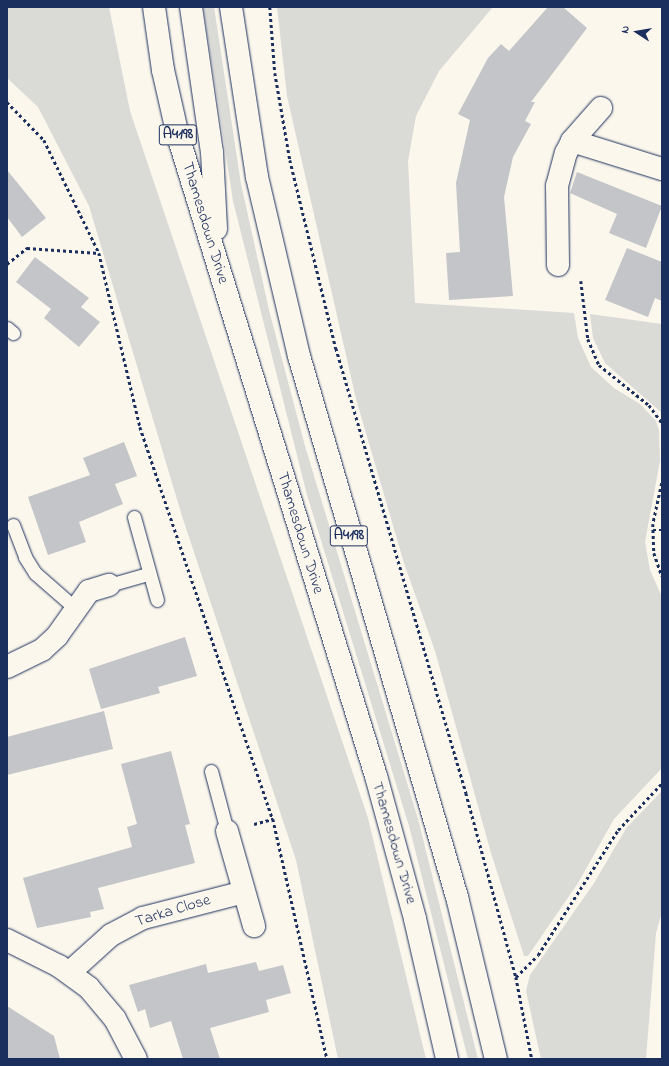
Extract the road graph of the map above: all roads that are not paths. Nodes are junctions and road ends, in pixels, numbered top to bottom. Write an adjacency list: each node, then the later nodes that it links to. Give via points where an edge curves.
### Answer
1 (154, 7): 7 (main road, Thamesdown Drive / A4198, via 163,70 178,136)
2 (191, 7): 7 (main road, via 212,152)
3 (231, 7): 24 (main road, A4198, via 257,177 298,356 457,897)
4 (601, 108): 5 (main road)
5 (572, 141): 6 (main road); 8 (main road, via 557,186)
6 (662, 169)
7 (217, 260): 23 (main road, Thamesdown Drive / A4198, via 376,776 415,919)
8 (558, 265)
9 (134, 517): 11 (lane)
10 (13, 525): 14 (lane, via 25,557 35,572)
11 (148, 574): 12 (lane); 13 (lane)
12 (109, 585): 14 (main road, via 89,591)
13 (157, 600)
14 (76, 608): 15 (main road, via 57,636 42,650 29,659)
15 (7, 667)
16 (211, 770): 17 (lane)
17 (227, 831): 18 (main road)
18 (244, 892): 19 (main road); 21 (main road, Tarka Close, via 143,918 111,935)
19 (254, 926)
20 (7, 940): 21 (main road)
21 (70, 972): 22 (main road, via 104,1002 126,1037)
22 (136, 1059)
23 (447, 1059)
24 (496, 1059)

